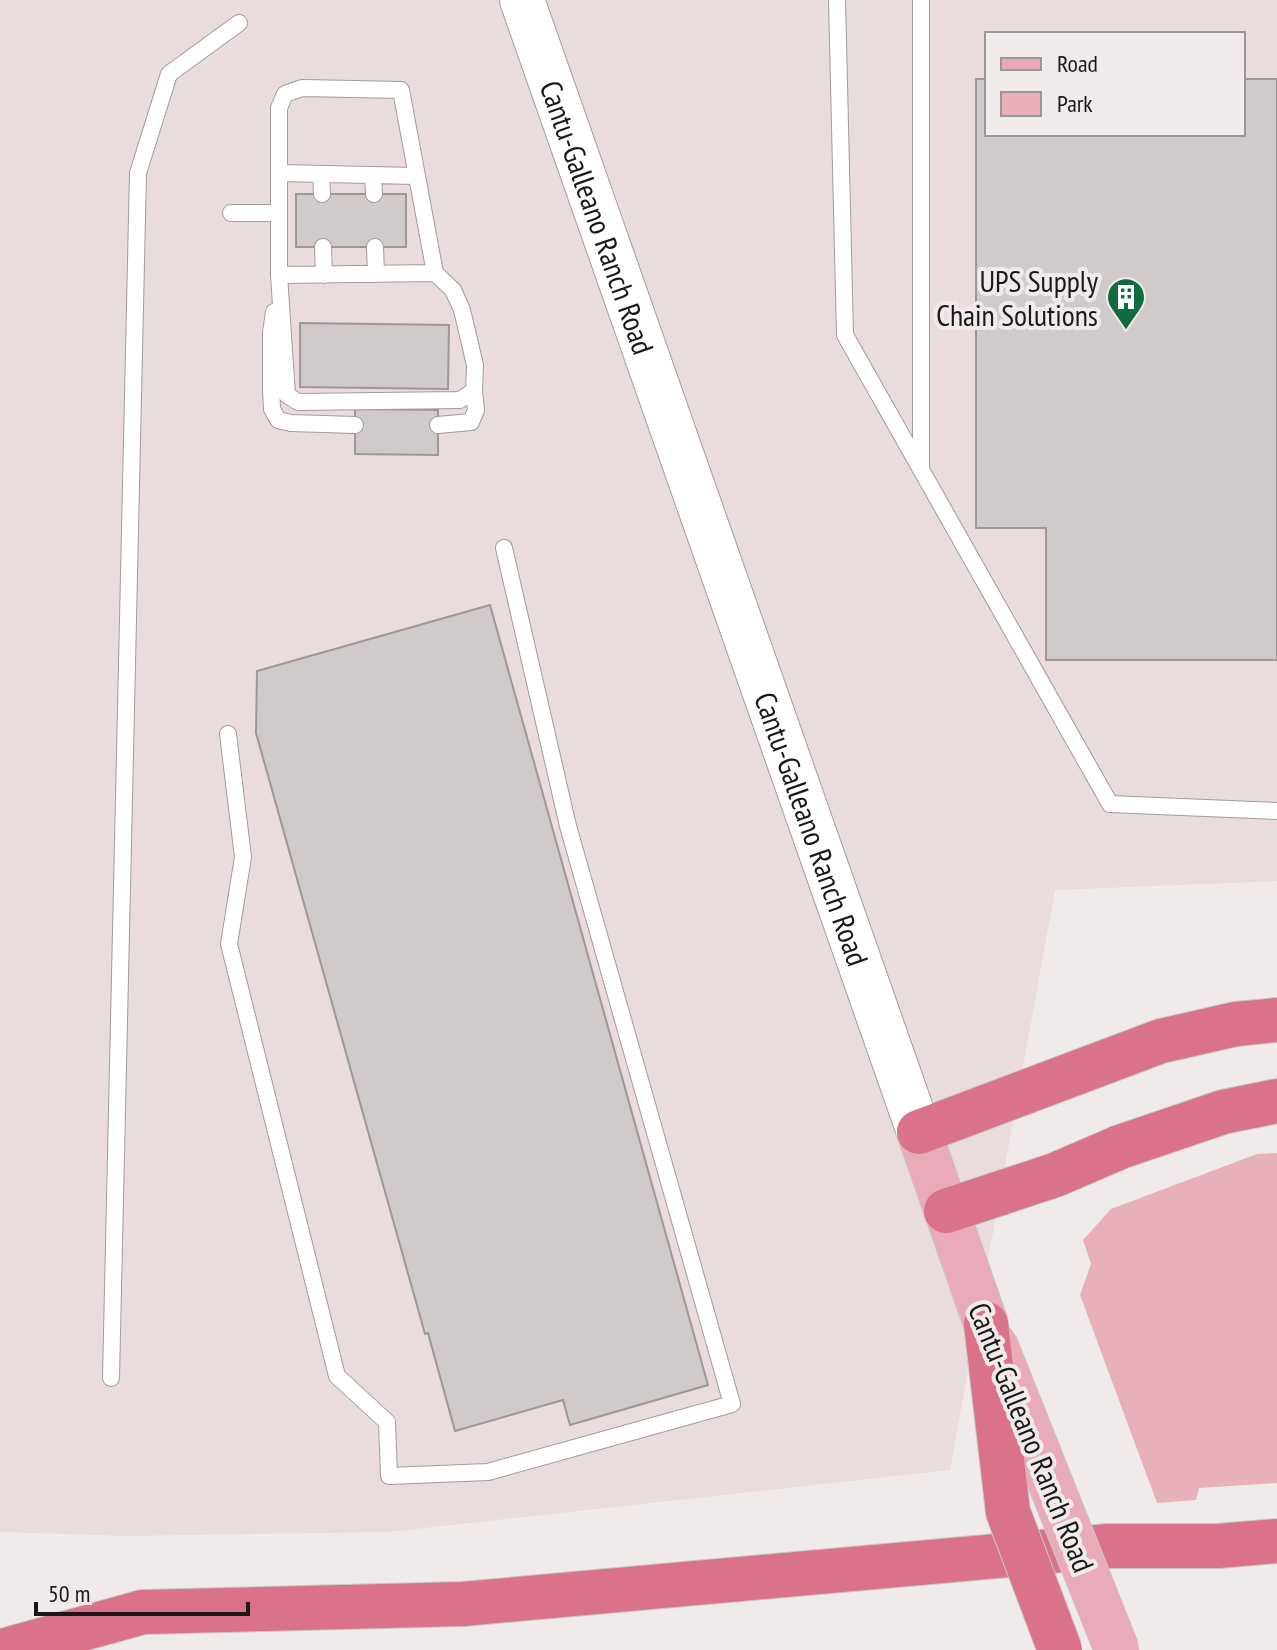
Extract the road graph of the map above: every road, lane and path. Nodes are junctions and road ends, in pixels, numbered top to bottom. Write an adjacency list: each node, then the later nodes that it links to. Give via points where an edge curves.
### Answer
1 (522, 0): 28 (main road, Cantu-Galleano Ranch Road)
2 (837, 0): 22 (lane, via 845,335)
3 (921, 0): 22 (lane)
4 (239, 23): 31 (lane, via 169,74 138,173)
5 (279, 173): 6 (lane); 8 (lane, via 279,108 285,94 302,88 401,90); 12 (lane)
6 (321, 174): 7 (lane); 9 (lane)
7 (373, 175): 8 (lane); 10 (lane)
8 (416, 176): 15 (lane)
9 (322, 194)
10 (374, 194)
11 (231, 213): 12 (lane)
12 (279, 213): 17 (lane)
13 (323, 247): 18 (lane)
14 (375, 247): 16 (lane)
15 (435, 273): 16 (lane); 19 (lane, via 453,290 462,310 475,365)
16 (376, 274): 18 (lane)
17 (279, 275): 18 (lane); 19 (lane, via 287,395 298,402 460,400); 20 (lane, via 271,333 272,409 278,420 291,423)
18 (324, 275)
19 (474, 391): 21 (lane, via 471,422)
20 (355, 425)
21 (438, 425)
22 (921, 469): 25 (lane, via 1110,804)
23 (504, 548): 24 (lane, via 568,826 732,1404 488,1472 389,1476 387,1422 337,1376 229,944 243,857)
24 (228, 734)
25 (1277, 811)
26 (1277, 1020): 28 (highway, via 1161,1041)
27 (1277, 1101): 29 (highway, via 1223,1112)
28 (919, 1132): 29 (main road, Cantu-Galleano Ranch Road)
29 (946, 1211): 30 (main road, Cantu-Galleano Ranch Road)
30 (986, 1324): 34 (highway, bridge, via 1008,1512); 35 (main road, Cantu-Galleano Ranch Road, bridge)
31 (111, 1378)
32 (1277, 1541): 33 (highway, via 1108,1546 463,1604 143,1612)
33 (6, 1650)
34 (1060, 1650)
35 (1117, 1650)

